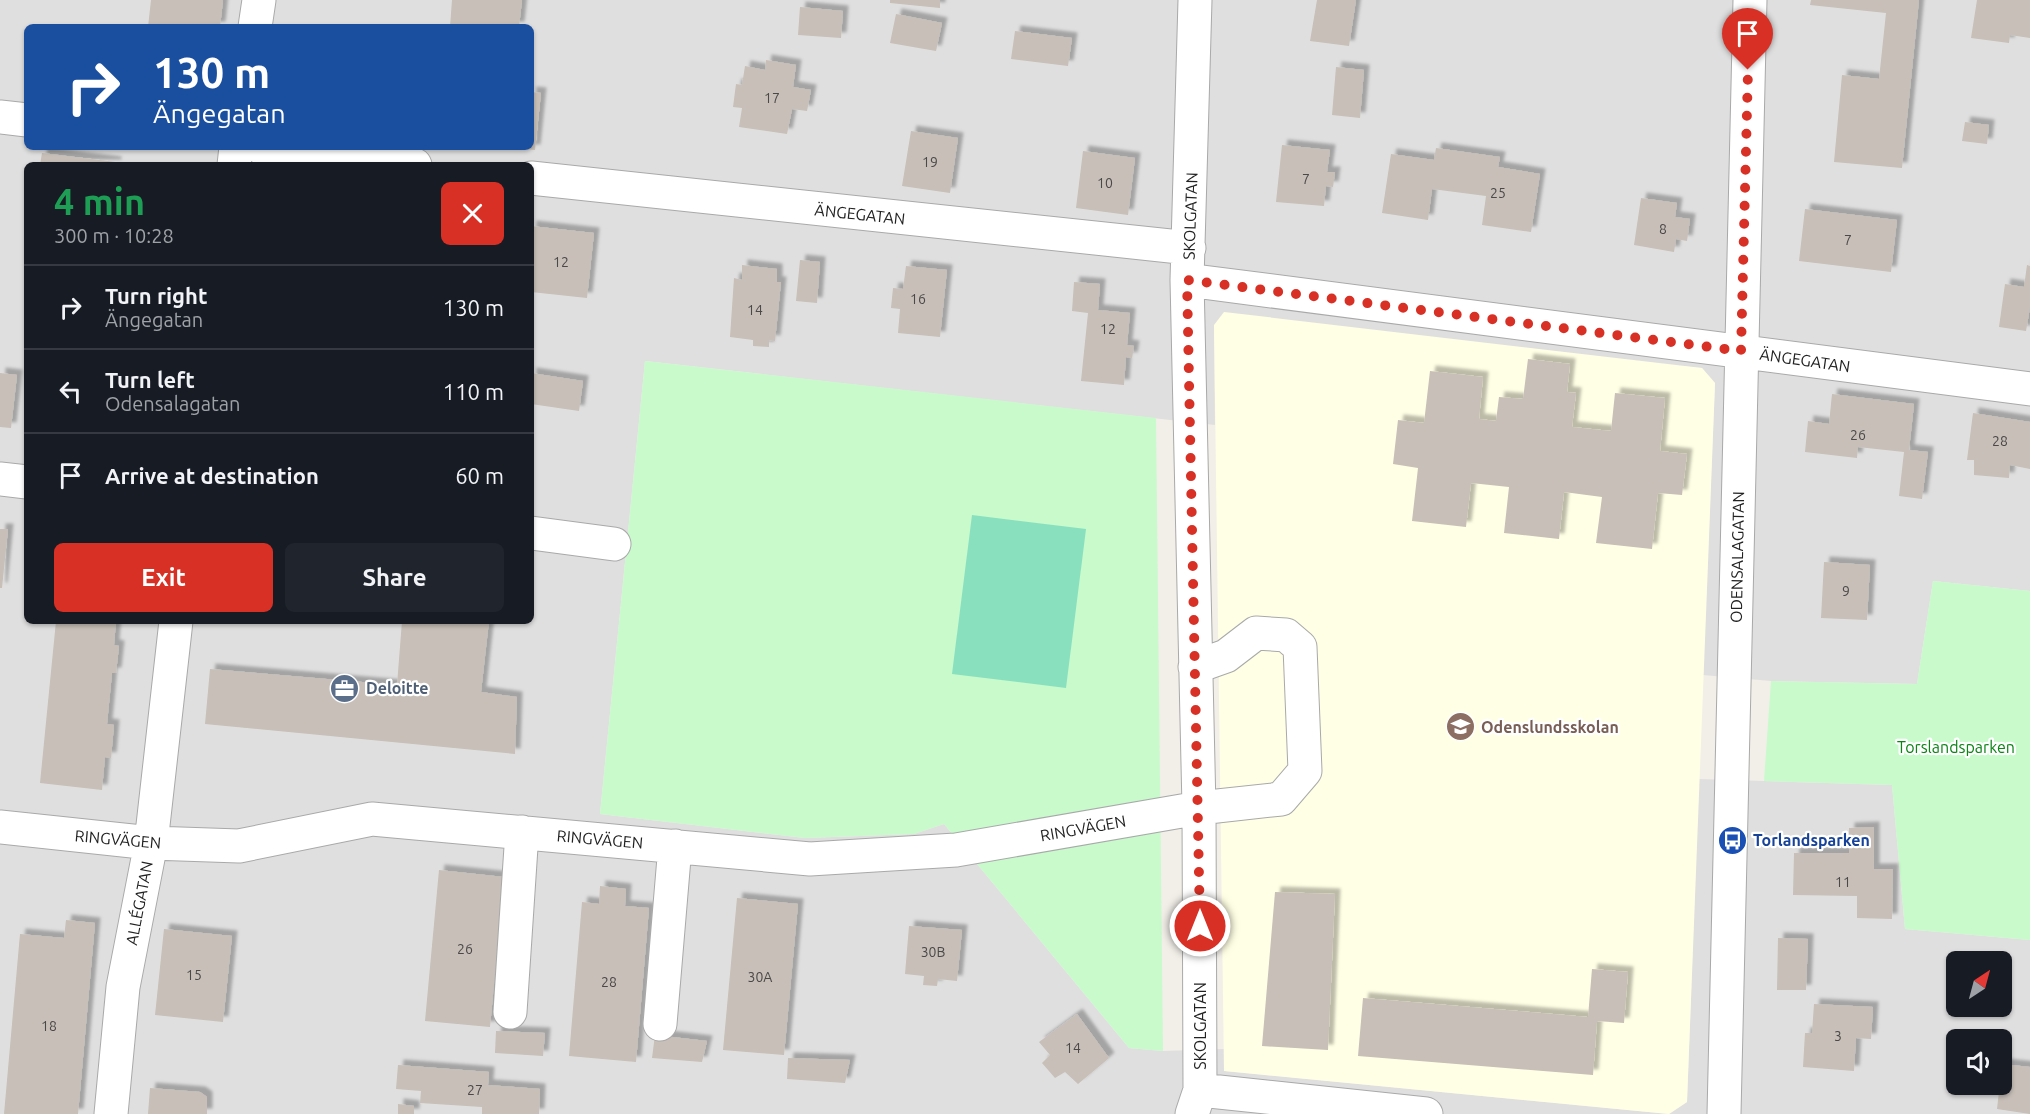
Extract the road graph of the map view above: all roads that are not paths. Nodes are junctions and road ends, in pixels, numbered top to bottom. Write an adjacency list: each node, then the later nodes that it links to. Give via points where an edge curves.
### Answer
1 (259, 0): 4 (street)
2 (1196, 0): 10 (street, SKOLGATAN)
3 (1750, 0): 12 (street, ODENSALAGATAN)
4 (255, 24)
5 (0, 117): 6 (street)
6 (24, 120)
7 (286, 150): 8 (street)
8 (389, 162)
9 (534, 178): 10 (street, ÄNGEGATAN)
10 (1189, 248): 11 (street, SKOLGATAN)
11 (1187, 280): 12 (street, ÄNGEGATAN); 19 (street, SKOLGATAN)
12 (1741, 351): 13 (street, ÄNGEGATAN); 30 (street, ODENSALAGATAN)
13 (2030, 389)
14 (0, 479): 15 (street)
15 (24, 482)
16 (534, 533): 17 (street)
17 (614, 544)
18 (176, 624): 23 (street, ALLÉGATAN)
19 (1196, 667): 20 (street, SKOLGATAN); 20 (street, RINGVÄGEN, via 1226,656 1256,633 1286,635 1300,647 1305,771 1281,799)
20 (1199, 808): 24 (street, RINGVÄGEN, via 956,850 810,859); 27 (street, SKOLGATAN)
21 (0, 827): 23 (street, RINGVÄGEN)
22 (522, 832): 23 (street, RINGVÄGEN, via 372,819 239,846); 24 (street, RINGVÄGEN); 25 (street)
23 (151, 843): 28 (street, ALLÉGATAN, via 123,987)
24 (675, 846): 26 (street)
25 (510, 1012)
26 (660, 1024)
27 (1196, 1102): 29 (street)
28 (111, 1114)
29 (1426, 1114)
30 (1724, 1114)

